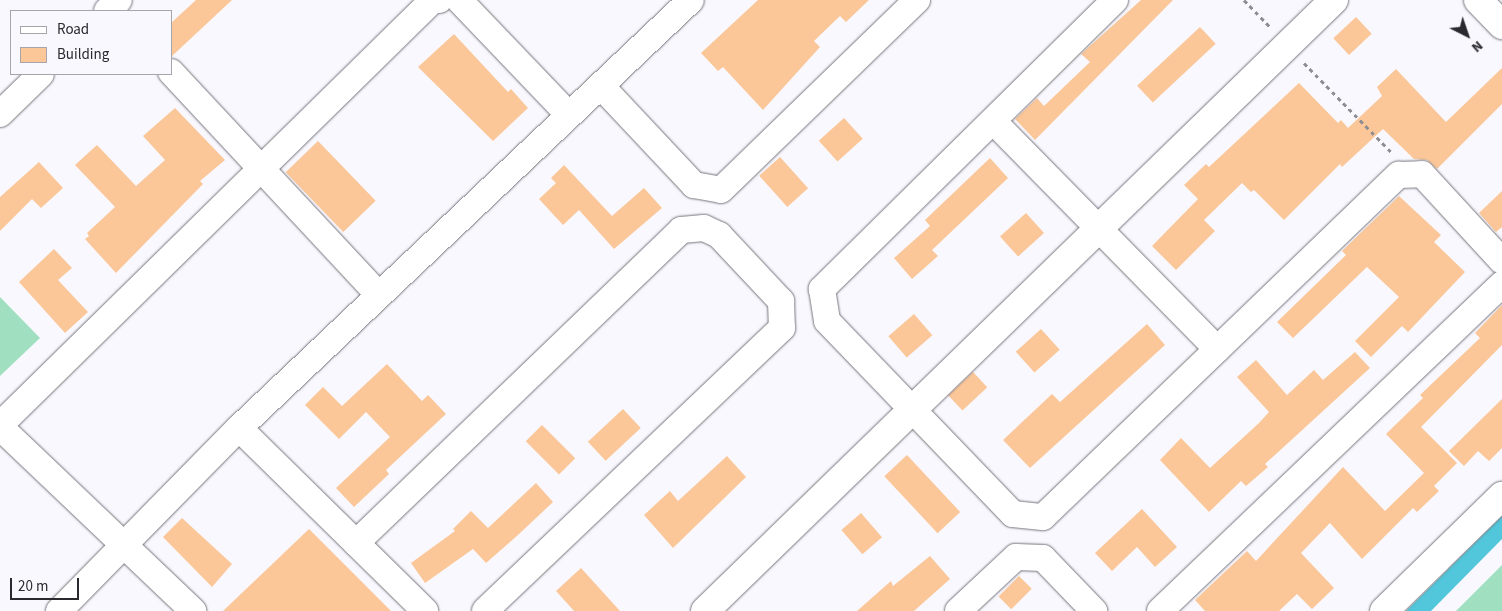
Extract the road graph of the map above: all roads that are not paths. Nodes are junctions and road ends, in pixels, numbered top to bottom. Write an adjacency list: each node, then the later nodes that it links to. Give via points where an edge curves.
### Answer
1 (439, 0): 15 (street, via 433,0)
2 (459, 0): 13 (street)
3 (691, 0): 11 (street)
4 (917, 0): 11 (street, via 720,190 694,185)
5 (1115, 0): 14 (street)
6 (1334, 0): 16 (street)
7 (1478, 0): 8 (street)
8 (1502, 24)
9 (172, 73): 15 (street)
10 (41, 75): 12 (street)
11 (600, 86): 13 (street)
12 (0, 114)
13 (569, 115): 19 (street)
14 (993, 121): 16 (street); 21 (street, via 822,289 827,321)
15 (260, 168): 19 (street); 22 (street)
16 (1098, 227): 20 (street); 21 (street)
17 (1502, 261): 20 (street, via 1422,174 1399,175)
18 (1502, 284): 34 (street)
19 (379, 295): 23 (street)
20 (1217, 349): 21 (street, via 1043,517 1013,514)
21 (914, 410): 31 (street)
22 (0, 426): 26 (street)
23 (239, 428): 25 (street); 26 (street)
24 (1502, 496): 35 (street)
25 (356, 543): 29 (street); 30 (street, via 681,230 704,228 719,235 781,301 782,328)
26 (124, 544): 27 (street); 28 (street)
27 (59, 611)
28 (193, 611)
29 (425, 611)
30 (485, 611)
31 (705, 611)
32 (958, 611): 33 (street, via 1016,557 1043,558)
33 (1094, 611)
34 (1160, 611)
35 (1384, 611)

